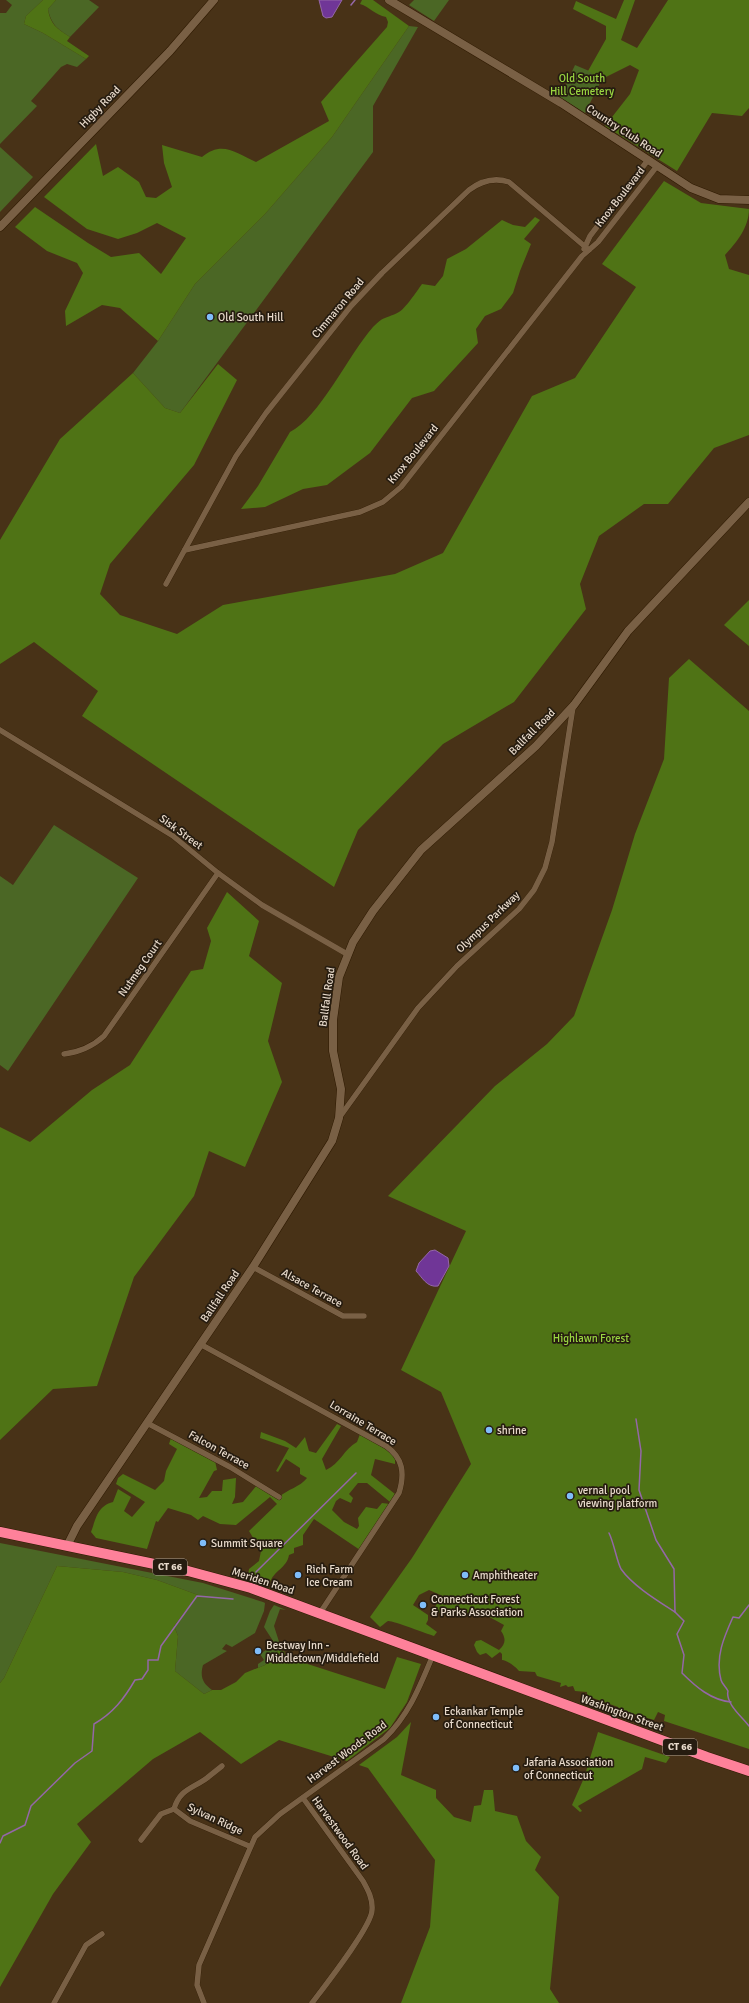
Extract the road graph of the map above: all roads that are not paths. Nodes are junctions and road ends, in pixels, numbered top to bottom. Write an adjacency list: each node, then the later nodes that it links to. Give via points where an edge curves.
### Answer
1 (214, 0): 6 (main road, Higby Road, via 170,51)
2 (389, 0): 3 (main road, Country Club Road, via 561,103)
3 (648, 160): 4 (main road, Country Club Road); 7 (street, Knox Boulevard, via 590,236)
4 (657, 166): 5 (main road, Country Club Road, via 705,195 719,199); 7 (street, Knox Boulevard, via 598,242)
5 (749, 200)
6 (0, 227)
7 (587, 248): 9 (street, Knox Boulevard, via 402,487 383,502 360,512); 9 (street, Cimmaron Road, via 509,182 493,179 476,185 350,306 266,413 236,456)
8 (749, 502): 11 (main road, Ballfall Road, via 628,631)
9 (185, 550): 10 (street, Cimmaron Road)
10 (166, 584)
11 (574, 705): 14 (main road, Ballfall Road, via 536,746 421,850 373,911); 16 (street, Olympus Parkway, via 552,842 545,868 534,890 519,909 457,966 418,1008)
12 (0, 730): 13 (street, Sisk Street, via 173,836)
13 (218, 873): 14 (street, Sisk Street, via 280,916); 15 (street, Nutmeg Court, via 109,1030 90,1047)
14 (347, 954): 16 (main road, Ballfall Road, via 339,977 333,1020 333,1051 341,1089)
15 (64, 1054)
16 (339, 1118): 17 (main road, Ballfall Road, via 332,1141)
17 (253, 1267): 18 (street, Alsace Terrace, via 343,1316); 19 (main road, Ballfall Road)
18 (364, 1316)
19 (200, 1344): 20 (main road, Ballfall Road); 24 (street, Lorraine Terrace, via 386,1446 400,1460 403,1473 399,1493)
20 (147, 1423): 21 (street, Falcon Terrace, via 225,1464); 23 (main road, Ballfall Road, via 77,1526)
21 (279, 1497)
22 (0, 1532): 23 (highway, Meriden Road / CT 66)
23 (68, 1546): 24 (highway, Meriden Road / CT 66, via 209,1576)
24 (320, 1613): 25 (highway, Meriden Road / CT 66)
25 (432, 1655): 26 (highway, Meriden Road / CT 66); 29 (street, Harvest Woods Road, via 411,1706 395,1729)
26 (533, 1692): 28 (highway, Washington Street / CT 66)
27 (222, 1766): 30 (street, Sylvan Ridge, via 208,1778 186,1790)
28 (749, 1771)
29 (303, 1798): 32 (street, Harvestwood Road, via 261,1829); 36 (street, Harvestwood Road, via 363,1880 371,1894 373,1911 364,1929)
30 (174, 1809): 31 (street, Sylvan Ridge, via 160,1814); 32 (street, Sylvan Ridge, via 190,1821)
31 (141, 1840)
32 (249, 1846): 35 (street, Harvestwood Road, via 199,1965 197,1985)
33 (102, 1934): 34 (street, via 86,1946)
34 (54, 2003)
35 (204, 2003)
36 (312, 2003)

